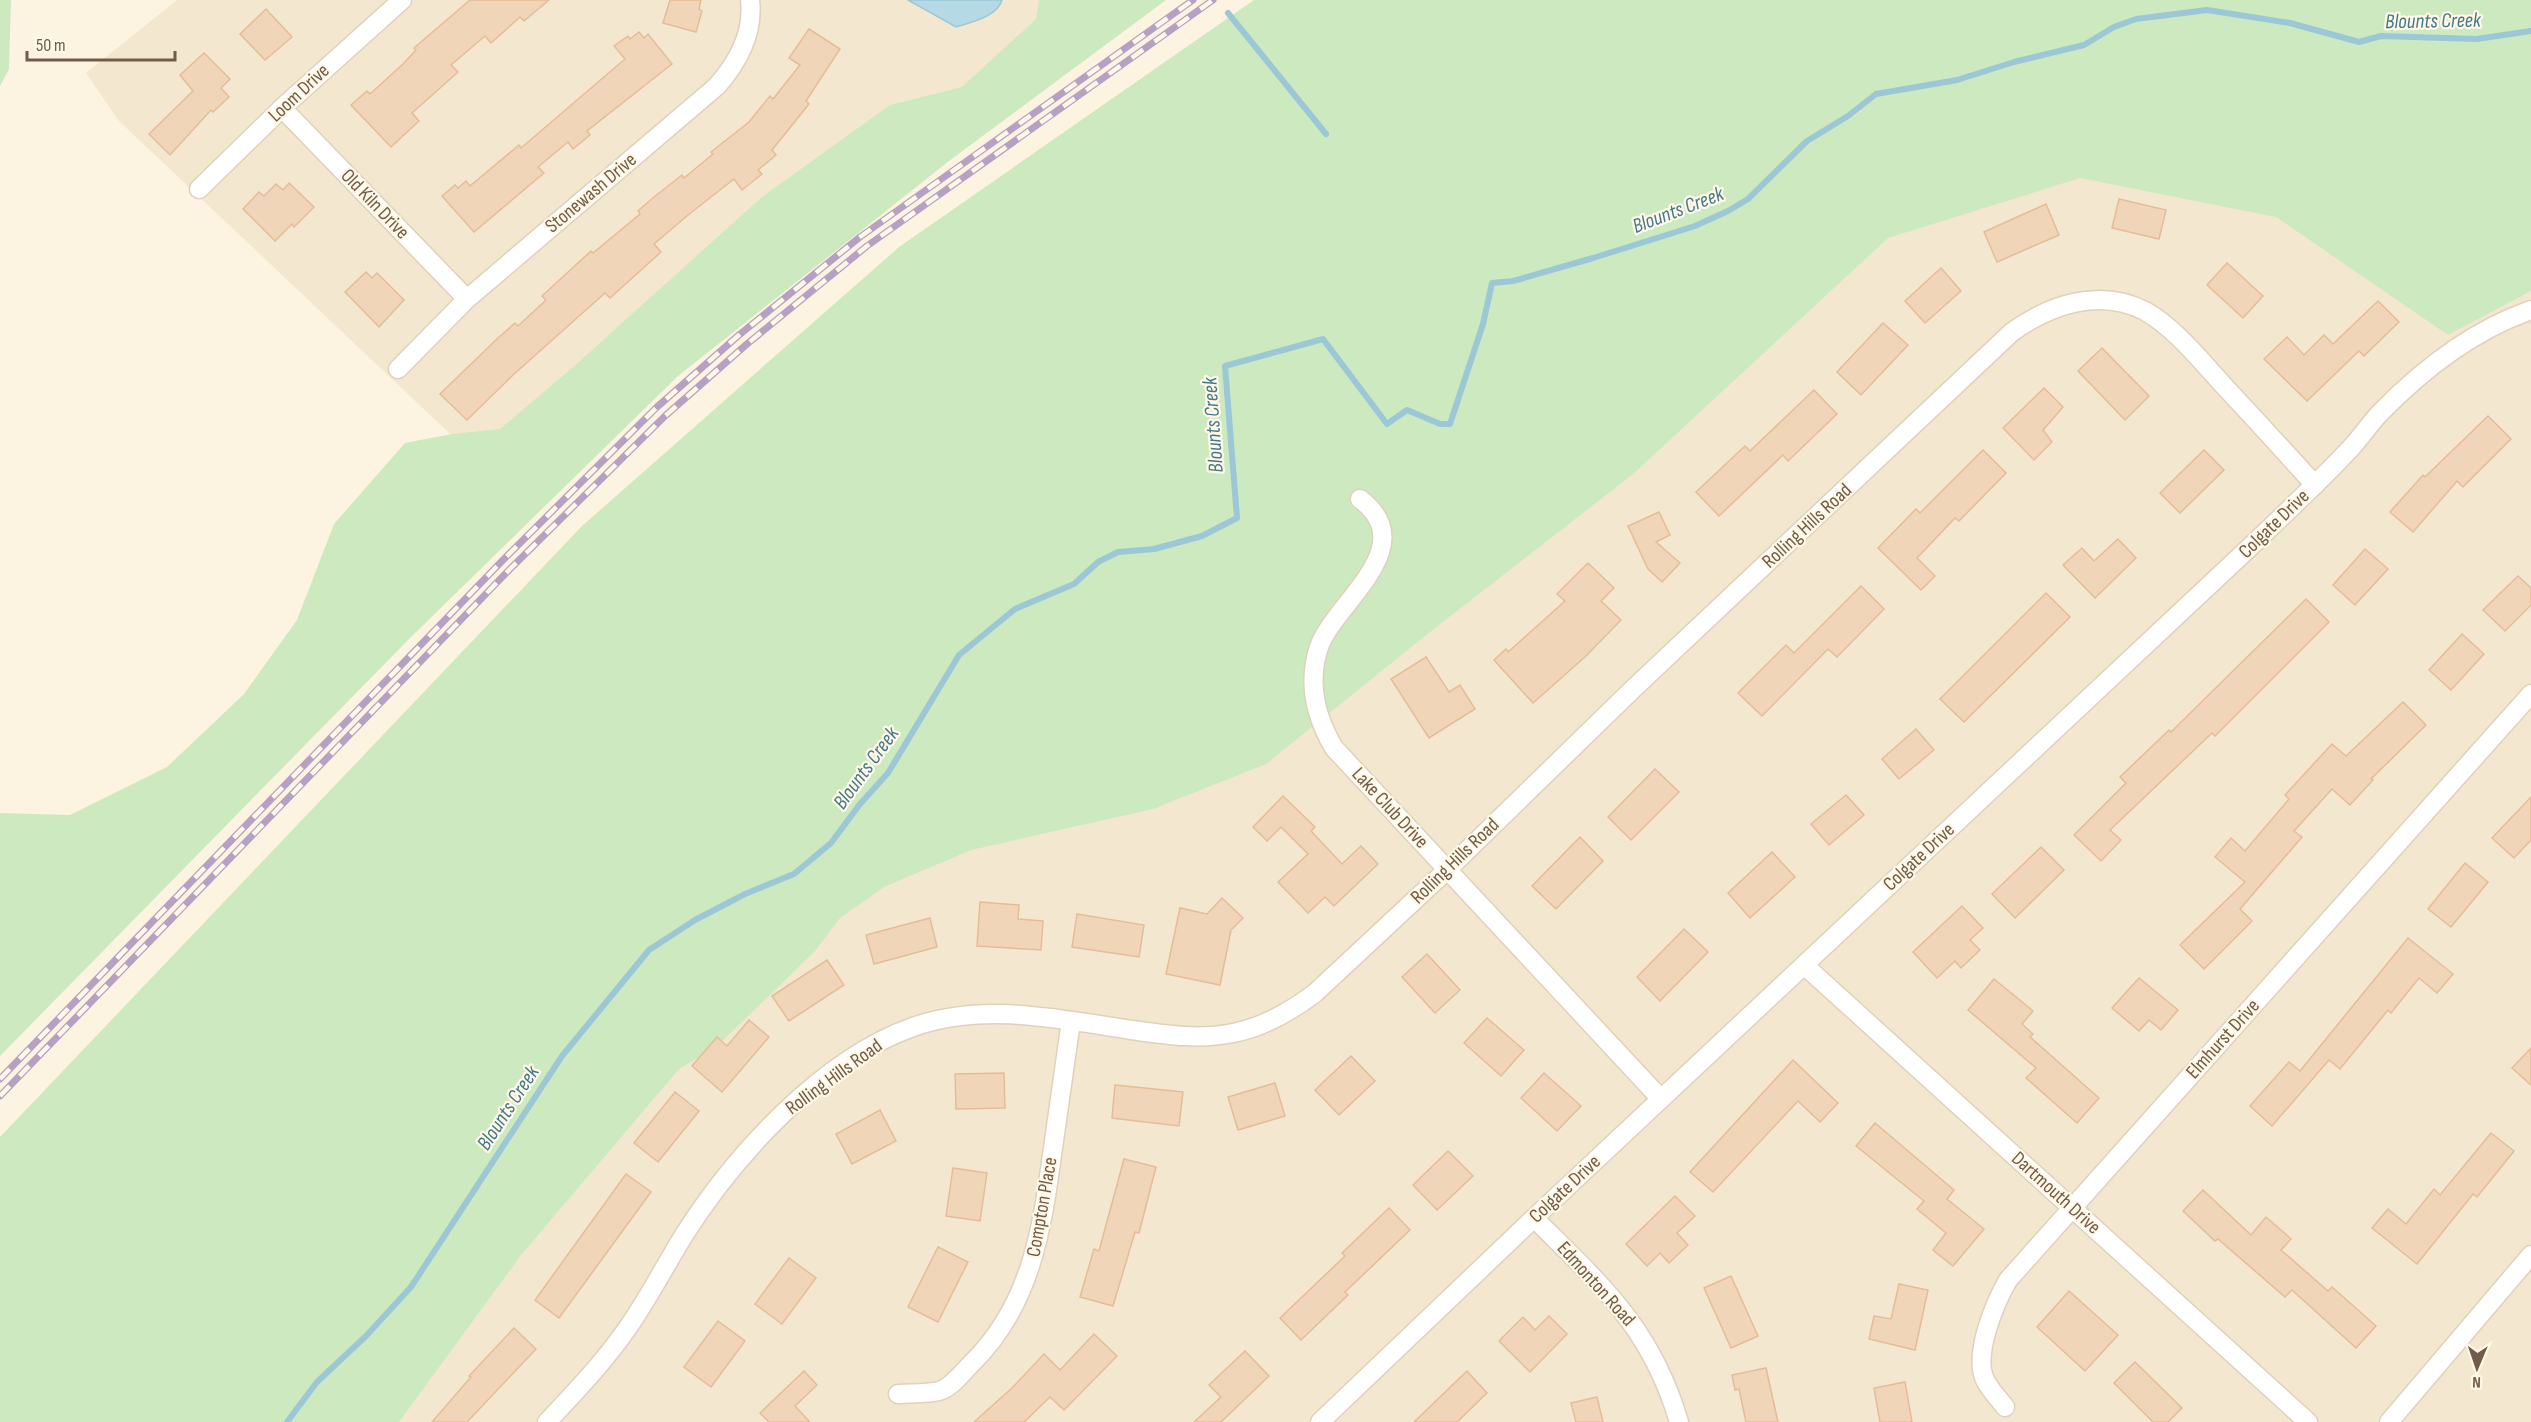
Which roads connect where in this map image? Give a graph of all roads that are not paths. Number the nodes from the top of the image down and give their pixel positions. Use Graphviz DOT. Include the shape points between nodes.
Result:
graph roads {
  1 [pos="402,0"];
  2 [pos="750,0"];
  3 [pos="282,108"];
  4 [pos="199,189"];
  5 [pos="467,299"];
  6 [pos="2531,310"];
  7 [pos="398,369"];
  8 [pos="2315,485"];
  9 [pos="1360,500"];
  10 [pos="2531,694"];
  11 [pos="1447,870"];
  12 [pos="1804,964"];
  13 [pos="1071,1021"];
  14 [pos="1660,1099"];
  15 [pos="2072,1207"];
  16 [pos="1534,1218"];
  17 [pos="2531,1255"];
  18 [pos="898,1394"];
  19 [pos="2005,1407"];
  20 [pos="547,1422"];
  21 [pos="1320,1422"];
  22 [pos="1679,1422"];
  23 [pos="2308,1422"];
  24 [pos="2390,1422"];
  1 -- 3 [label="street, Loom Drive"];
  2 -- 5 [label="street, Stonewash Drive" via="744,43 731,70 717,86"];
  3 -- 4 [label="street, Loom Drive"];
  3 -- 5 [label="street, Old Kiln Drive"];
  5 -- 7 [label="street, Stonewash Drive"];
  6 -- 8 [label="street, Colgate Drive" via="2485,331 2414,380"];
  8 -- 11 [label="street, Rolling Hills Road" via="2192,351 2146,312 2126,303 2104,300 2050,309 2012,332"];
  8 -- 12 [label="street, Colgate Drive"];
  9 -- 11 [label="street, Lake Club Drive" via="1379,523 1381,554 1320,645 1312,685 1315,707 1334,748"];
  10 -- 15 [label="street, Elmhurst Drive"];
  11 -- 13 [label="street, Rolling Hills Road" via="1315,993 1265,1024 1235,1033 1181,1037"];
  11 -- 14 [label="street, Lake Club Drive"];
  12 -- 14 [label="street, Colgate Drive"];
  12 -- 15 [label="street, Dartmouth Drive"];
  13 -- 18 [label="street, Compton Place" via="1041,1230 1020,1294 989,1344 952,1383 941,1391"];
  13 -- 20 [label="street, Rolling Hills Road" via="1034,1015 975,1014 913,1027 884,1039 813,1088 779,1117 713,1191 628,1328"];
  14 -- 16 [label="street, Colgate Drive"];
  15 -- 19 [label="street, Elmhurst Drive" via="2008,1280 1987,1325 1984,1379"];
  15 -- 23 [label="street, Dartmouth Drive"];
  16 -- 21 [label="street, Colgate Drive"];
  16 -- 22 [label="street, Edmonton Road" via="1606,1290 1632,1322 1656,1360"];
  17 -- 24 [label="street"];
}
